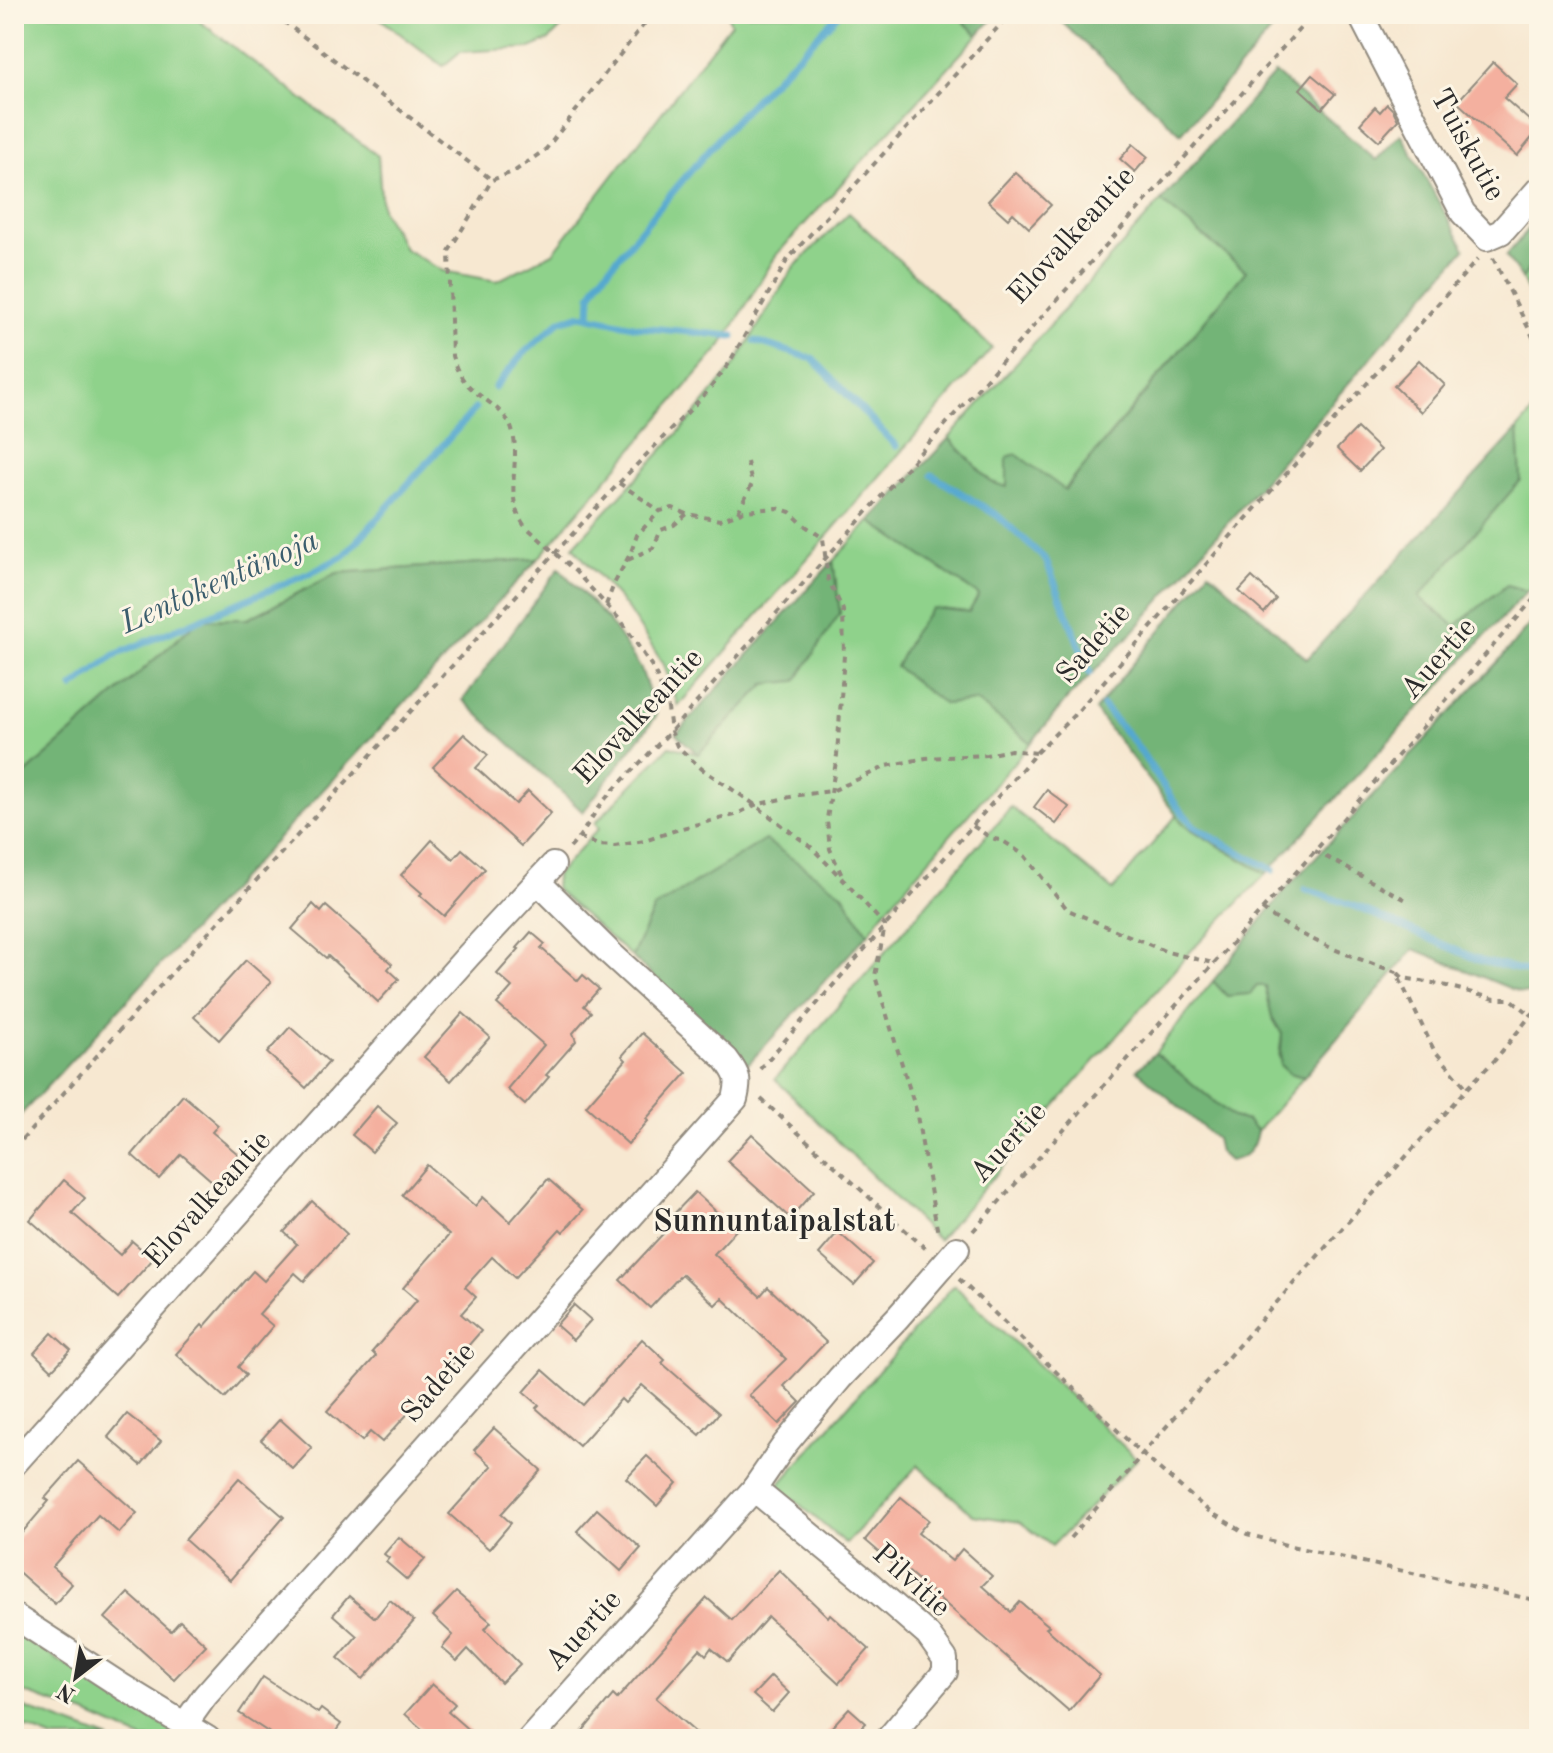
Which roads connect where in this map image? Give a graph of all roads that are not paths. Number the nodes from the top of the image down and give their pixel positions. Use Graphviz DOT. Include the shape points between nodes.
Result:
graph roads {
  1 [pos="1360,14"];
  2 [pos="1539,189"];
  3 [pos="739,1084"];
  4 [pos="950,1257"];
  5 [pos="14,1464"];
  6 [pos="754,1489"];
  7 [pos="14,1616"];
  8 [pos="185,1724"];
  9 [pos="208,1739"];
  10 [pos="530,1739"];
  11 [pos="888,1739"];
  1 -- 2 [label="street, Tuiskutie" via="1463,213 1487,238 1501,232"];
  3 -- 5 [label="street, Elovalkeantie" via="726,1059 611,954 546,874"];
  3 -- 8 [label="street, Sadetie" via="735,1099"];
  4 -- 6 [label="street, Auertie" via="840,1378"];
  6 -- 10 [label="street, Auertie"];
  6 -- 11 [label="street, Pilvitie" via="928,1635 945,1659 945,1672"];
  7 -- 8 [label="street"];
  8 -- 9 [label="street"];
}
